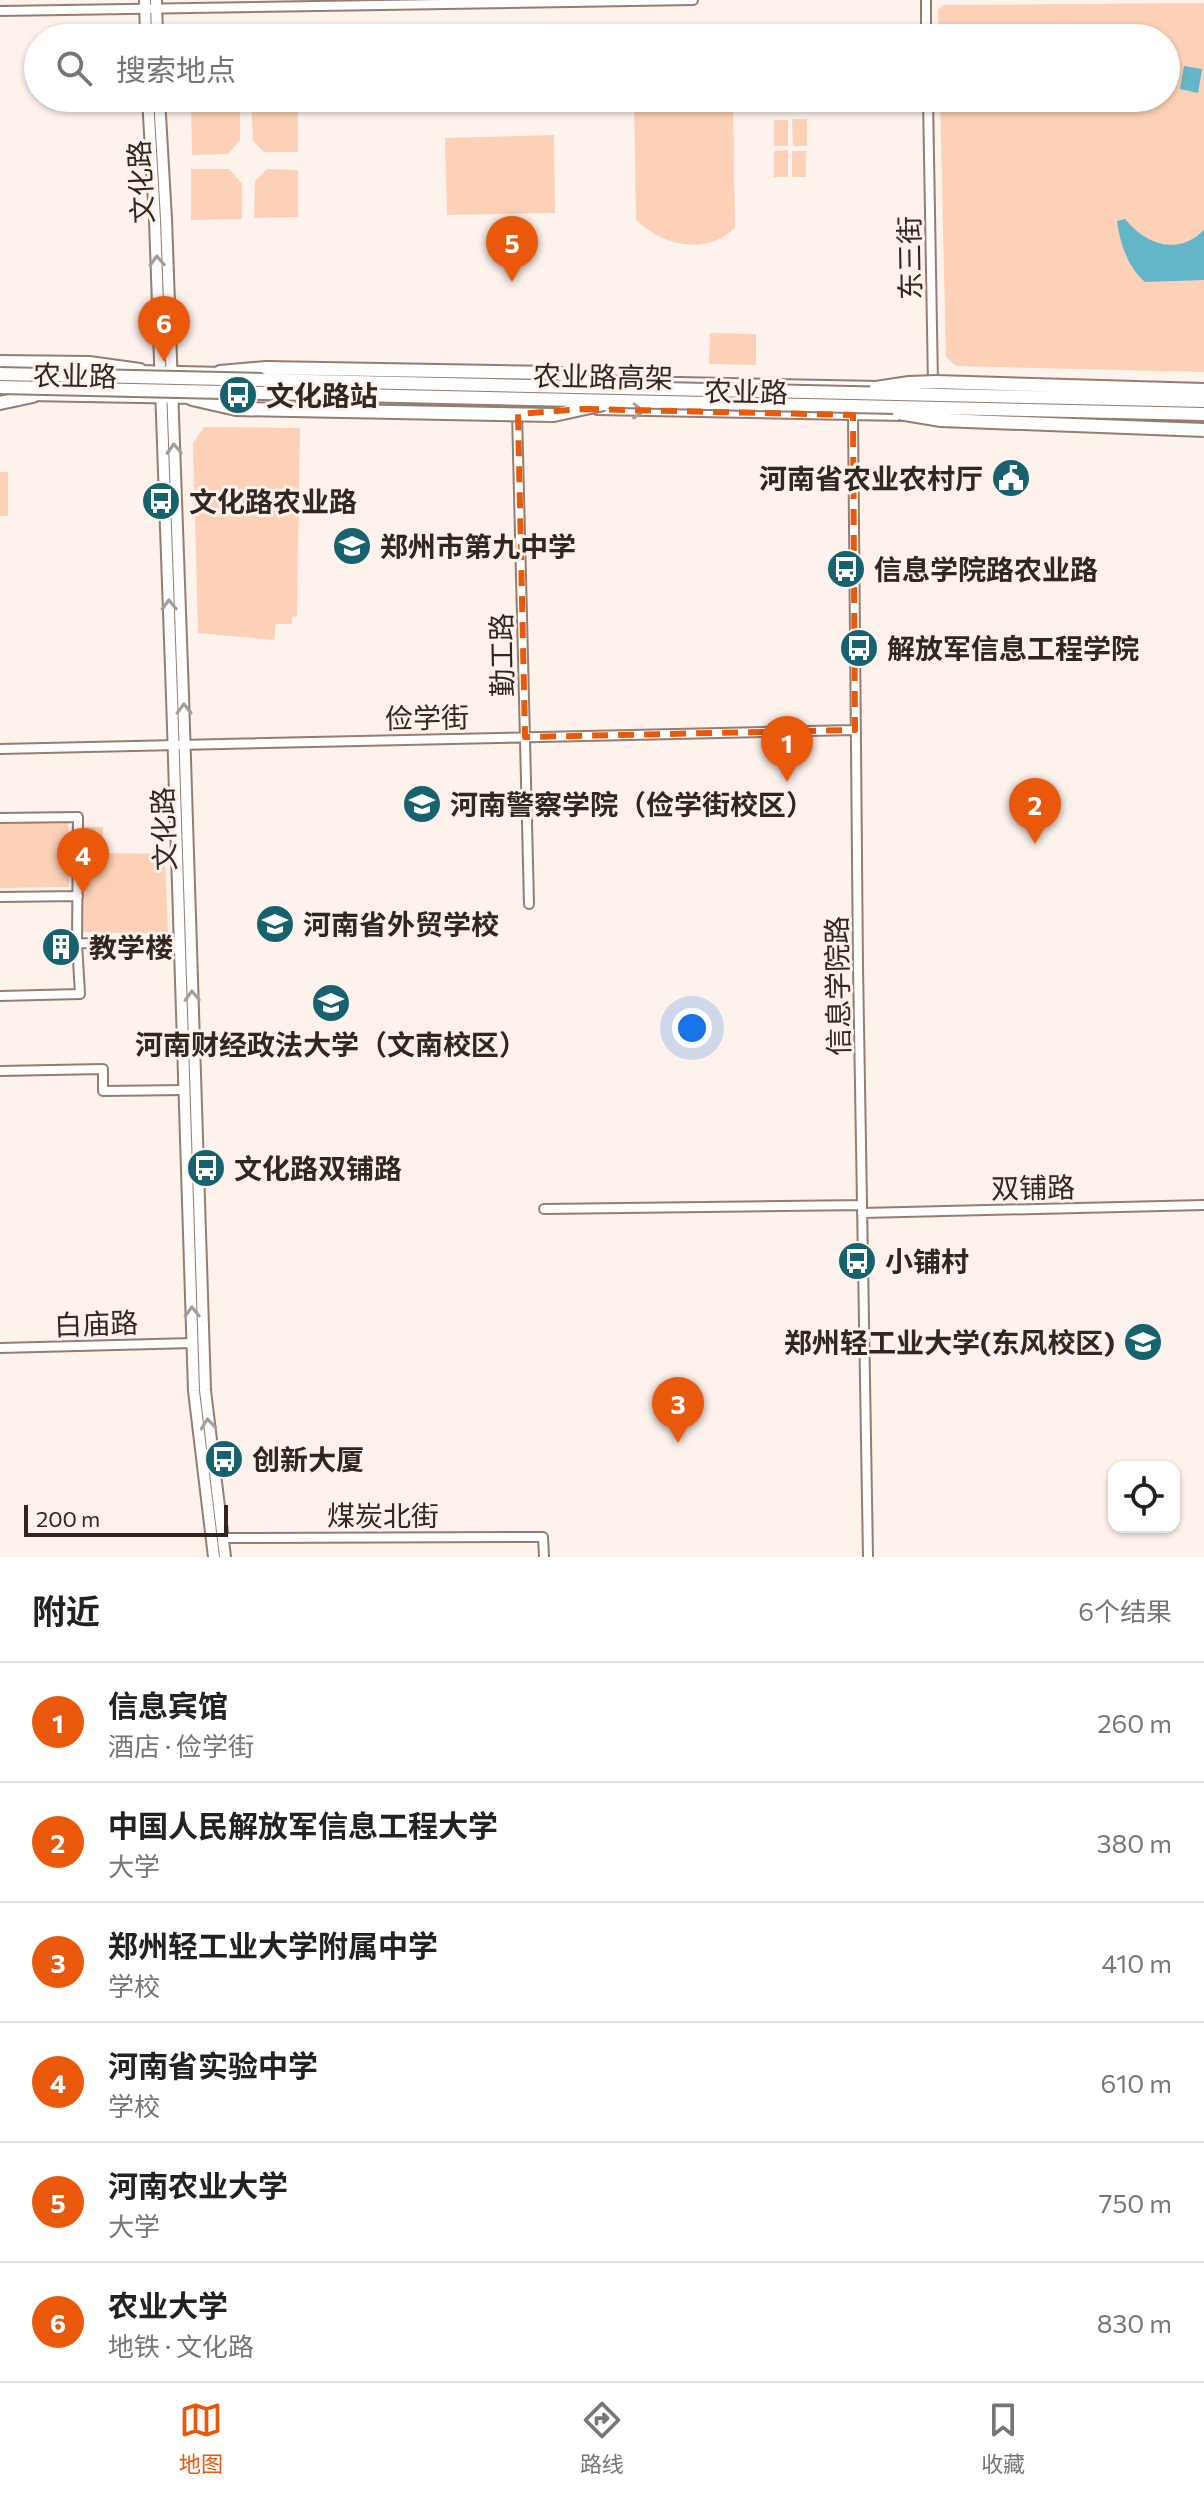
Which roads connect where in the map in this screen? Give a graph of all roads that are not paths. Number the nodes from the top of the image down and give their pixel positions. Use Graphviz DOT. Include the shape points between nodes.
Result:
graph roads {
  1 [pos="693,0"];
  2 [pos="926,0"];
  3 [pos="150,4"];
  4 [pos="0,11"];
  5 [pos="148,24"];
  6 [pos="154,24"];
  7 [pos="926,24"];
  8 [pos="149,112"];
  9 [pos="159,112"];
  10 [pos="928,112"];
  11 [pos="0,364"];
  12 [pos="140,370"];
  13 [pos="166,370"];
  14 [pos="220,372"];
  15 [pos="0,374"];
  16 [pos="0,387"];
  17 [pos="604,387"];
  18 [pos="933,387"];
  19 [pos="856,392"];
  20 [pos="1204,392"];
  21 [pos="0,396"];
  22 [pos="33,396"];
  23 [pos="167,398"];
  24 [pos="192,399"];
  25 [pos="623,400"];
  26 [pos="1204,401"];
  27 [pos="0,403"];
  28 [pos="517,406"];
  29 [pos="865,406"];
  30 [pos="1204,414"];
  31 [pos="853,415"];
  32 [pos="934,416"];
  33 [pos="1204,427"];
  34 [pos="855,730"];
  35 [pos="525,737"];
  36 [pos="179,745"];
  37 [pos="0,749"];
  38 [pos="0,818"];
  39 [pos="78,896"];
  40 [pos="0,897"];
  41 [pos="529,904"];
  42 [pos="77,943"];
  43 [pos="180,946"];
  44 [pos="0,996"];
  45 [pos="0,1071"];
  46 [pos="185,1090"];
  47 [pos="1204,1205"];
  48 [pos="544,1209"];
  49 [pos="862,1209"];
  50 [pos="193,1343"];
  51 [pos="0,1348"];
  52 [pos="223,1538"];
  53 [pos="214,1557"];
  54 [pos="225,1557"];
  55 [pos="544,1557"];
  56 [pos="868,1557"];
  1 -- 3 [label="street"];
  2 -- 7 [label="street"];
  3 -- 4 [label="street"];
  3 -- 5 [label="main road"];
  3 -- 6 [label="main road"];
  13 -- 8 [label="main road, 文化路, one-way"];
  9 -- 13 [label="main road, 文化路"];
  10 -- 18 [label="street, 东三街"];
  11 -- 12 [label="street, 农业路"];
  11 -- 12 [label="highway" via="89,363"];
  12 -- 13 [label="street, 农业路"];
  13 -- 14 [label="street, 农业路"];
  13 -- 23 [label="main road, 文化路"];
  14 -- 17 [label="highway, bridge" via="266,368 557,373"];
  14 -- 18 [label="street, 农业路"];
  15 -- 17 [label="highway, 农业路高架, bridge"];
  16 -- 25 [label="highway, 农业路高架, bridge"];
  17 -- 19 [label="highway, 农业路高架, bridge"];
  18 -- 20 [label="street, 农业路"];
  18 -- 32 [label="street, 东三街"];
  19 -- 20 [label="highway, bridge" via="936,382"];
  19 -- 26 [label="highway, 农业路高架, bridge"];
  21 -- 22 [label="street, 农业路"];
  22 -- 23 [label="street, 农业路"];
  22 -- 27 [label="highway"];
  23 -- 24 [label="street, 农业路"];
  36 -- 23 [label="main road, 文化路, one-way"];
  24 -- 25 [label="highway, bridge" via="236,409 554,415"];
  24 -- 28 [label="street, 农业路"];
  25 -- 29 [label="highway, 农业路高架, bridge"];
  28 -- 31 [label="street, 农业路, one-way"];
  28 -- 35 [label="street, 勤工路"];
  29 -- 30 [label="highway, 农业路高架, bridge"];
  29 -- 33 [label="highway, bridge" via="941,420"];
  31 -- 32 [label="street, 农业路"];
  31 -- 34 [label="street, 信息学院路"];
  32 -- 33 [label="street, 农业路"];
  34 -- 35 [label="street, 俭学街"];
  34 -- 49 [label="street, 信息学院路"];
  35 -- 36 [label="street, 俭学街"];
  35 -- 41 [label="street, 勤工路"];
  36 -- 37 [label="street, 俭学街"];
  36 -- 43 [label="main road, 文化路"];
  52 -- 36 [label="main road, 文化路, one-way" via="205,1390"];
  38 -- 39 [label="street" via="78,817"];
  39 -- 40 [label="street"];
  39 -- 42 [label="street"];
  42 -- 43 [label="street"];
  42 -- 44 [label="street" via="80,994"];
  43 -- 46 [label="main road, 文化路"];
  45 -- 46 [label="street" via="103,1069 103,1091"];
  50 -- 46 [label="main road, 文化路, one-way"];
  47 -- 49 [label="street, 双铺路"];
  48 -- 49 [label="street, 双铺路"];
  49 -- 56 [label="street, 信息学院路"];
  50 -- 51 [label="street, 白庙路"];
  50 -- 53 [label="main road, 文化路"];
  52 -- 54 [label="main road, 文化路"];
  52 -- 55 [label="street, 煤炭北街" via="543,1537"];
}
